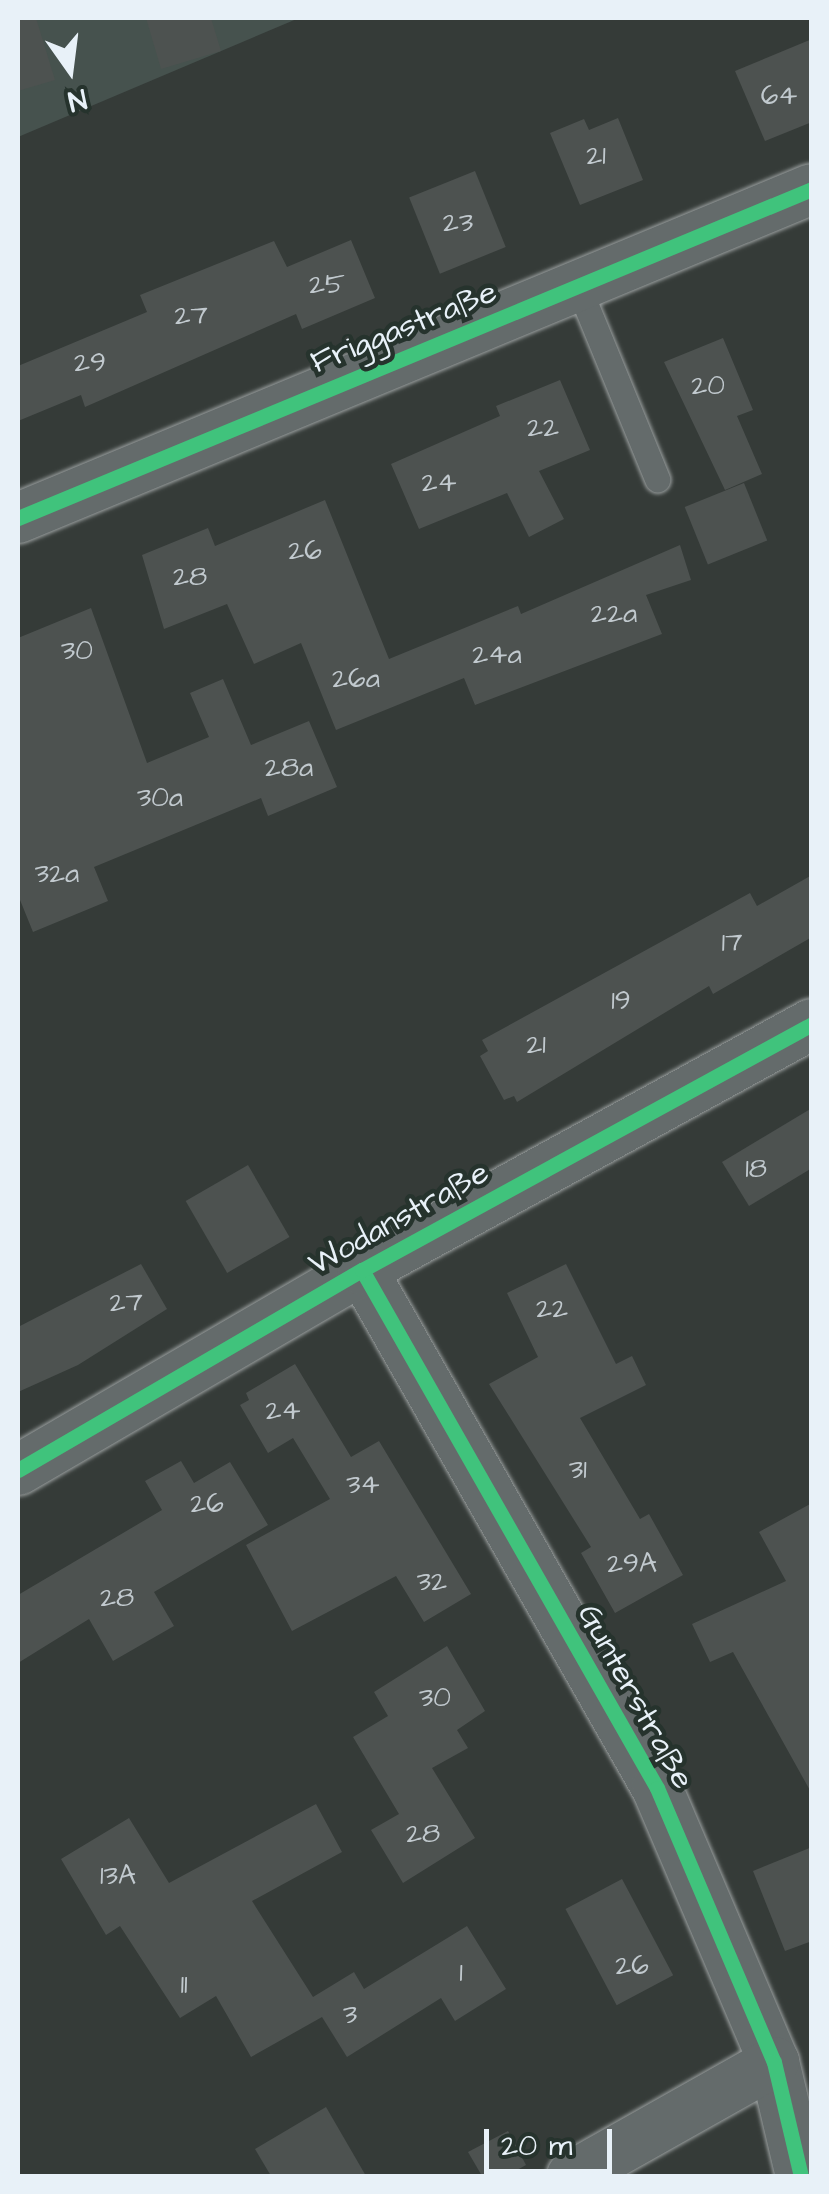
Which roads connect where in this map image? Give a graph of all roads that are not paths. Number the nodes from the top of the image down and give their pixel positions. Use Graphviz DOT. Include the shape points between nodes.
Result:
graph roads {
  1 [pos="812,190"];
  2 [pos="578,286"];
  3 [pos="657,479"];
  4 [pos="18,518"];
  5 [pos="812,1024"];
  6 [pos="362,1270"];
  7 [pos="18,1470"];
  8 [pos="774,2062"];
  9 [pos="572,2176"];
  10 [pos="800,2176"];
  1 -- 2 [label="street, Friggastraße"];
  2 -- 3 [label="lane"];
  2 -- 4 [label="street, Friggastraße"];
  5 -- 6 [label="street, Wodanstraße"];
  6 -- 7 [label="street, Wodanstraße"];
  6 -- 8 [label="street, Gunterstraße" via="657,1788"];
  8 -- 9 [label="street"];
  8 -- 10 [label="street, Gunterstraße"];
}
